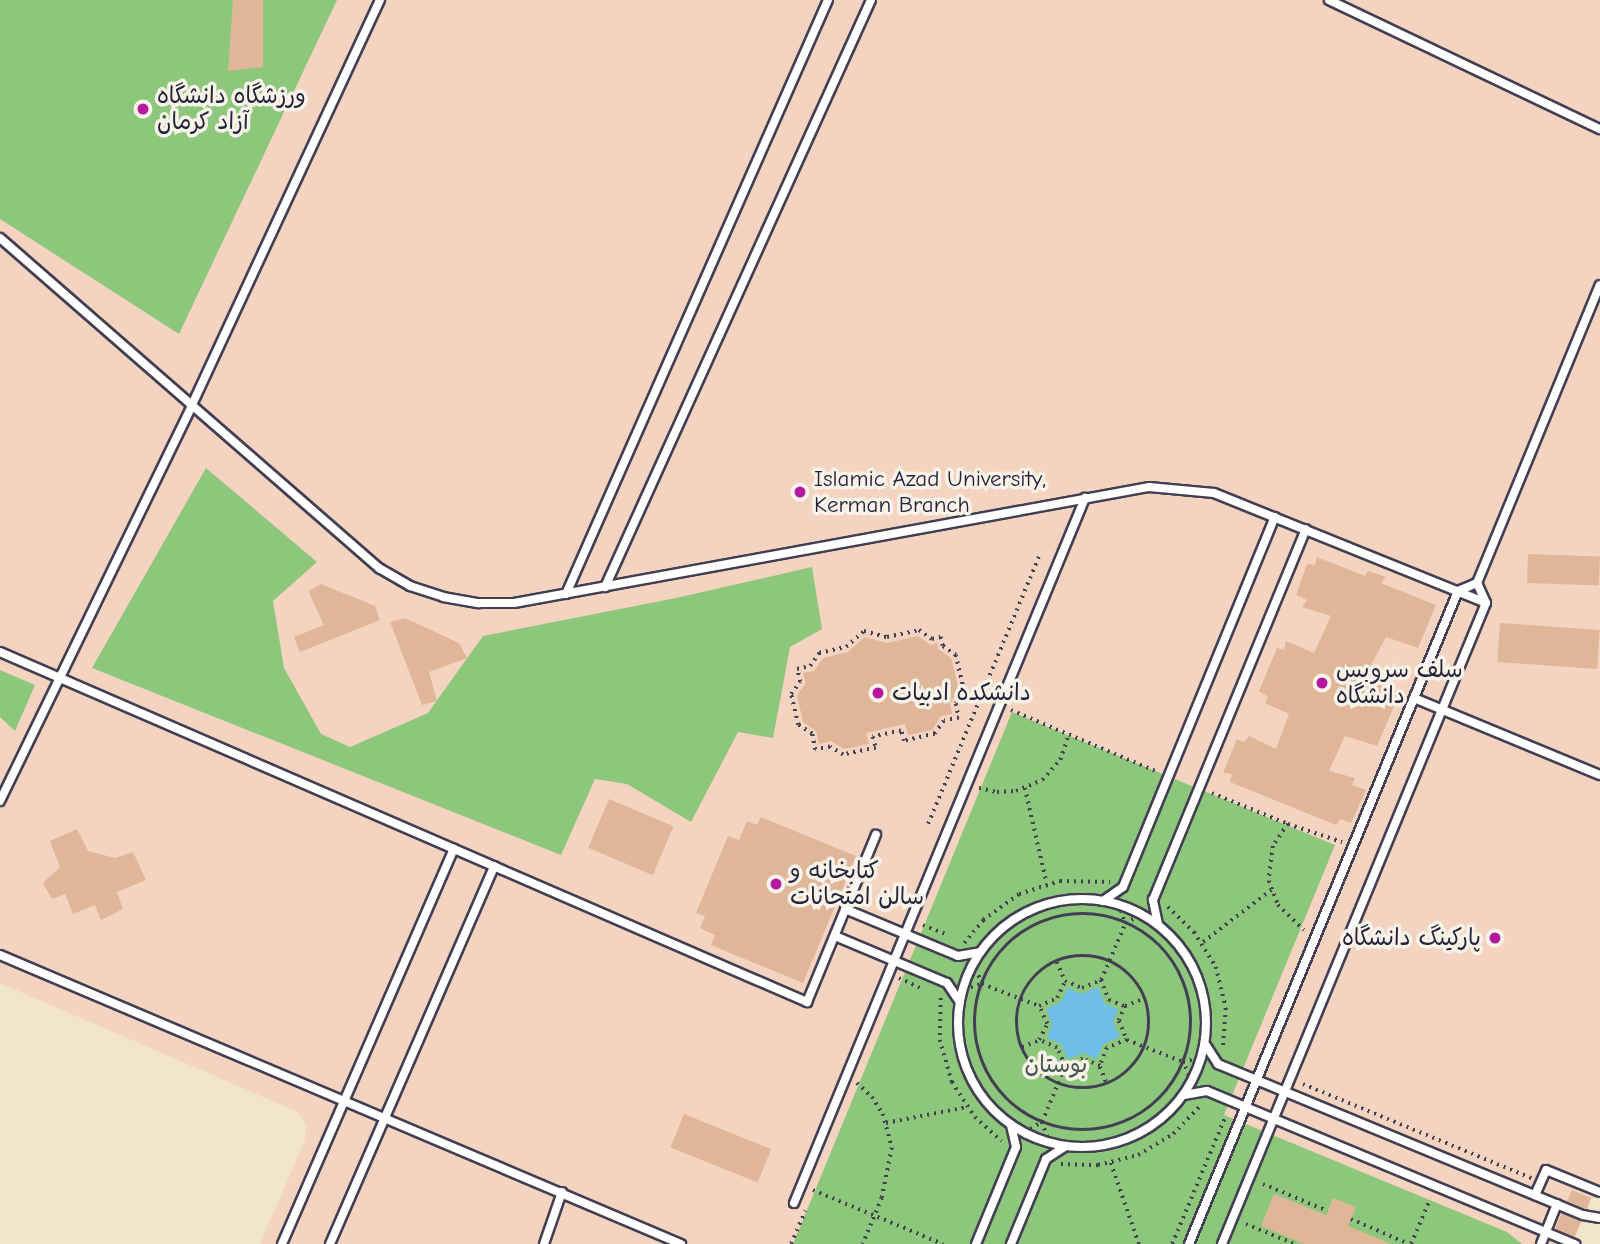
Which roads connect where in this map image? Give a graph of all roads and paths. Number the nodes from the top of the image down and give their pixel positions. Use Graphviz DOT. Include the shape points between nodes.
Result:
graph roads {
  1 [pos="380,0"];
  2 [pos="828,0"];
  3 [pos="871,0"];
  4 [pos="1329,0"];
  5 [pos="1600,129"];
  6 [pos="0,238"];
  7 [pos="1600,285"];
  8 [pos="191,407"];
  9 [pos="1085,498"];
  10 [pos="1275,517"];
  11 [pos="1306,529"];
  12 [pos="1039,556"];
  13 [pos="1477,583"];
  14 [pos="605,587"];
  15 [pos="1458,591"];
  16 [pos="566,594"];
  17 [pos="1486,603"];
  18 [pos="0,652"];
  19 [pos="956,655"];
  20 [pos="57,677"];
  21 [pos="980,697"];
  22 [pos="1414,698"];
  23 [pos="1000,705"];
  24 [pos="1442,709"];
  25 [pos="1069,734"];
  26 [pos="1600,775"];
  27 [pos="1154,783"];
  28 [pos="979,788"];
  29 [pos="1025,788"];
  30 [pos="1210,792"];
  31 [pos="0,801"];
  32 [pos="928,824"];
  33 [pos="1288,824"];
  34 [pos="876,835"];
  35 [pos="1350,845"];
  36 [pos="454,849"];
  37 [pos="494,866"];
  38 [pos="1047,884"];
  39 [pos="1271,890"];
  40 [pos="1115,892"];
  41 [pos="1103,901"];
  42 [pos="1119,904"];
  43 [pos="1155,908"];
  44 [pos="845,909"];
  45 [pos="1143,914"];
  46 [pos="1125,923"];
  47 [pos="1158,924"];
  48 [pos="1309,933"];
  49 [pos="905,934"];
  50 [pos="835,936"];
  51 [pos="1202,943"];
  52 [pos="980,952"];
  53 [pos="969,954"];
  54 [pos="0,955"];
  55 [pos="894,961"];
  56 [pos="1109,961"];
  57 [pos="1057,962"];
  58 [pos="973,964"];
  59 [pos="1101,980"];
  60 [pos="1065,981"];
  61 [pos="982,984"];
  62 [pos="958,991"];
  63 [pos="1145,998"];
  64 [pos="1021,999"];
  65 [pos="1039,1006"];
  66 [pos="1125,1006"];
  67 [pos="1040,1040"];
  68 [pos="1127,1040"];
  69 [pos="1205,1044"];
  70 [pos="1144,1047"];
  71 [pos="1021,1048"];
  72 [pos="1212,1054"];
  73 [pos="1202,1057"];
  74 [pos="1183,1062"];
  75 [pos="1065,1066"];
  76 [pos="1100,1066"];
  77 [pos="1256,1080"];
  78 [pos="1192,1082"];
  79 [pos="857,1083"];
  80 [pos="1058,1084"];
  81 [pos="1107,1084"];
  82 [pos="1284,1091"];
  83 [pos="1196,1093"];
  84 [pos="1184,1095"];
  85 [pos="343,1102"];
  86 [pos="1245,1106"];
  87 [pos="967,1107"];
  88 [pos="1226,1115"];
  89 [pos="385,1116"];
  90 [pos="1273,1118"];
  91 [pos="1042,1122"];
  92 [pos="887,1123"];
  93 [pos="1011,1125"];
  94 [pos="1024,1132"];
  95 [pos="1014,1138"];
  96 [pos="1049,1142"];
  97 [pos="1066,1146"];
  98 [pos="1054,1155"];
  99 [pos="1111,1163"];
  100 [pos="1263,1184"];
  101 [pos="813,1190"];
  102 [pos="562,1192"];
  103 [pos="1600,1192"];
  104 [pos="1535,1195"];
  105 [pos="1430,1199"];
  106 [pos="794,1203"];
  107 [pos="1557,1204"];
  108 [pos="1328,1210"];
  109 [pos="874,1216"];
  110 [pos="1600,1218"];
  111 [pos="1351,1219"];
  112 [pos="1246,1224"];
  113 [pos="1546,1231"];
  114 [pos="282,1244"];
  115 [pos="330,1244"];
  116 [pos="544,1244"];
  117 [pos="681,1244"];
  118 [pos="863,1244"];
  119 [pos="943,1244"];
  120 [pos="976,1244"];
  121 [pos="1012,1244"];
  122 [pos="1139,1244"];
  123 [pos="1172,1244"];
  124 [pos="1189,1244"];
  125 [pos="1222,1244"];
  126 [pos="1295,1244"];
  127 [pos="1410,1244"];
  128 [pos="1541,1244"];
  129 [pos="1575,1244"];
  1 -- 8 [label="lane"];
  2 -- 16 [label="lane"];
  3 -- 14 [label="lane"];
  4 -- 5 [label="lane"];
  6 -- 8 [label="lane"];
  7 -- 13 [label="lane"];
  8 -- 16 [label="lane" via="379,568 410,586 478,603 514,603"];
  8 -- 20 [label="lane"];
  9 -- 10 [label="lane" via="1149,486 1214,493"];
  9 -- 14 [label="lane"];
  9 -- 23 [label="lane"];
  10 -- 11 [label="lane"];
  10 -- 40 [label="lane" via="1123,887"];
  11 -- 15 [label="lane"];
  11 -- 43 [label="lane" via="1153,900"];
  12 -- 21 [label="path"];
  13 -- 15 [label="lane"];
  13 -- 17 [label="lane"];
  14 -- 16 [label="lane"];
  15 -- 17 [label="lane"];
  15 -- 22 [label="lane"];
  17 -- 24 [label="lane"];
  18 -- 20 [label="lane"];
  19 -- 19 [label="path" via="943,646 941,637 932,639 919,630 887,637 864,631 846,647 819,653 810,666 797,669 800,682 791,694 798,725 812,734 815,750 830,747 843,755 876,748 873,737 901,731 904,741 935,734 944,721 959,718 956,704 964,691"];
  20 -- 31 [label="lane"];
  20 -- 36 [label="lane"];
  21 -- 23 [label="path"];
  21 -- 32 [label="path"];
  22 -- 24 [label="lane"];
  22 -- 77 [label="lane"];
  23 -- 25 [label="path"];
  23 -- 49 [label="lane"];
  24 -- 26 [label="lane"];
  24 -- 82 [label="lane"];
  25 -- 27 [label="path" via="1159,771"];
  25 -- 29 [label="path" via="1055,767"];
  28 -- 29 [label="path" via="997,792"];
  29 -- 38 [label="path"];
  30 -- 33 [label="path"];
  33 -- 35 [label="path"];
  33 -- 39 [label="path" via="1270,855"];
  34 -- 44 [label="lane"];
  36 -- 37 [label="lane"];
  36 -- 85 [label="lane"];
  37 -- 50 [label="lane" via="807,1002"];
  37 -- 89 [label="lane"];
  38 -- 40 [label="path" via="1100,880 1113,882"];
  38 -- 53 [label="path" via="1019,894 989,915 964,942"];
  39 -- 48 [label="path" via="1289,919"];
  39 -- 51 [label="path"];
  40 -- 41 [label="lane"];
  40 -- 42 [label="path"];
  41 -- 42 [label="lane"];
  41 -- 52 [label="lane" via="1065,900 1029,911 1007,924"];
  42 -- 45 [label="lane"];
  42 -- 46 [label="path"];
  43 -- 45 [label="path"];
  43 -- 47 [label="lane"];
  43 -- 51 [label="path" via="1164,904"];
  44 -- 49 [label="lane"];
  44 -- 50 [label="lane"];
  45 -- 46 [label="path"];
  45 -- 47 [label="lane"];
  46 -- 56 [label="path"];
  46 -- 61 [label="path" via="1078,915 1033,927 1008,945"];
  46 -- 74 [label="path" via="1162,949 1182,981 1191,1018"];
  47 -- 69 [label="lane" via="1178,943 1198,978 1205,1003"];
  49 -- 53 [label="lane" via="958,956"];
  49 -- 55 [label="lane"];
  50 -- 55 [label="lane"];
  51 -- 72 [label="path" via="1216,967 1226,1008 1224,1050"];
  52 -- 53 [label="lane"];
  52 -- 58 [label="lane"];
  54 -- 85 [label="lane"];
  55 -- 62 [label="lane"];
  55 -- 106 [label="lane"];
  56 -- 57 [label="path" via="1083,956"];
  56 -- 59 [label="path"];
  56 -- 63 [label="path" via="1130,976"];
  57 -- 60 [label="path"];
  57 -- 64 [label="path" via="1035,977"];
  58 -- 61 [label="path"];
  58 -- 62 [label="lane"];
  59 -- 60 [label="path" via="1082,988"];
  59 -- 66 [label="path" via="1110,1000"];
  60 -- 65 [label="path" via="1057,998"];
  61 -- 62 [label="path"];
  61 -- 64 [label="path"];
  61 -- 91 [label="path" via="975,1028 981,1058 1004,1096"];
  62 -- 87 [label="path" via="942,997 940,1040 952,1082"];
  62 -- 93 [label="lane" via="959,1040 970,1076"];
  63 -- 66 [label="path"];
  63 -- 70 [label="path" via="1149,1023"];
  64 -- 65 [label="path"];
  64 -- 71 [label="path" via="1016,1023"];
  65 -- 67 [label="path" via="1047,1024"];
  66 -- 68 [label="path" via="1119,1021"];
  67 -- 71 [label="path"];
  67 -- 75 [label="path" via="1057,1048"];
  68 -- 70 [label="path"];
  68 -- 76 [label="path" via="1107,1048"];
  69 -- 72 [label="lane"];
  69 -- 73 [label="lane"];
  70 -- 74 [label="path"];
  70 -- 81 [label="path" via="1130,1069"];
  71 -- 80 [label="path" via="1036,1069"];
  72 -- 77 [label="lane" via="1218,1064"];
  73 -- 74 [label="path"];
  73 -- 78 [label="lane"];
  74 -- 78 [label="path"];
  74 -- 91 [label="path" via="1157,1100 1125,1121 1087,1130"];
  75 -- 76 [label="path" via="1083,1059"];
  75 -- 80 [label="path"];
  76 -- 81 [label="path"];
  77 -- 82 [label="lane"];
  77 -- 86 [label="lane"];
  78 -- 83 [label="path"];
  78 -- 84 [label="lane"];
  79 -- 92 [label="path" via="878,1105"];
  80 -- 81 [label="path" via="1082,1089"];
  80 -- 91 [label="path"];
  82 -- 90 [label="lane"];
  82 -- 104 [label="lane"];
  83 -- 84 [label="lane"];
  83 -- 86 [label="lane" via="1207,1090"];
  83 -- 99 [label="path" via="1201,1105 1173,1135 1138,1155"];
  84 -- 97 [label="lane" via="1155,1124 1132,1137 1093,1146"];
  85 -- 89 [label="lane"];
  85 -- 114 [label="lane"];
  86 -- 90 [label="lane"];
  86 -- 124 [label="lane"];
  87 -- 92 [label="path"];
  87 -- 95 [label="path" via="1006,1143"];
  88 -- 123 [label="path"];
  89 -- 102 [label="lane"];
  89 -- 115 [label="lane"];
  90 -- 113 [label="lane"];
  90 -- 125 [label="lane"];
  91 -- 94 [label="path"];
  91 -- 96 [label="path"];
  92 -- 109 [label="path" via="891,1161"];
  93 -- 94 [label="lane"];
  93 -- 95 [label="lane"];
  94 -- 95 [label="path"];
  94 -- 96 [label="lane"];
  95 -- 120 [label="lane" via="1016,1147"];
  96 -- 97 [label="lane"];
  97 -- 98 [label="lane"];
  98 -- 99 [label="path" via="1057,1163"];
  98 -- 121 [label="lane" via="1046,1159"];
  99 -- 122 [label="path"];
  100 -- 108 [label="path"];
  101 -- 109 [label="path"];
  102 -- 116 [label="lane"];
  102 -- 117 [label="lane"];
  103 -- 104 [label="lane" via="1546,1170"];
  104 -- 107 [label="lane"];
  105 -- 127 [label="path"];
  107 -- 110 [label="lane"];
  107 -- 113 [label="lane"];
  109 -- 118 [label="path"];
  109 -- 119 [label="path"];
  111 -- 127 [label="path"];
  112 -- 126 [label="path"];
  113 -- 128 [label="lane"];
  113 -- 129 [label="lane"];
}
